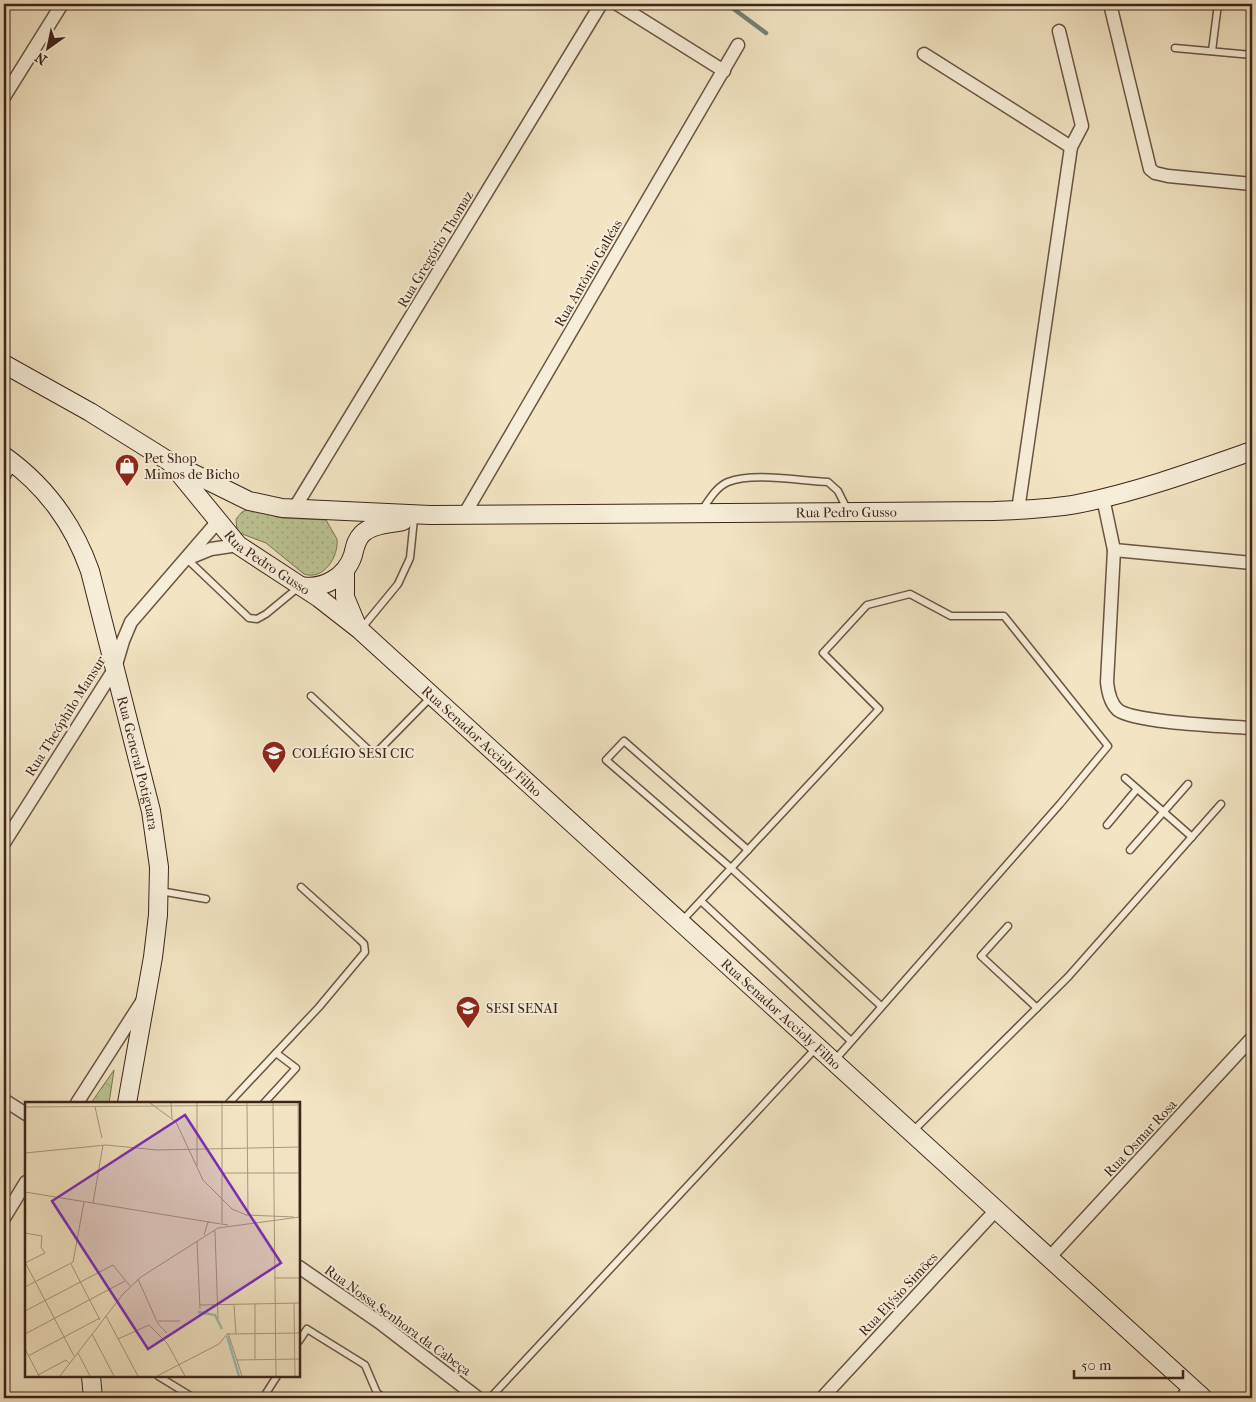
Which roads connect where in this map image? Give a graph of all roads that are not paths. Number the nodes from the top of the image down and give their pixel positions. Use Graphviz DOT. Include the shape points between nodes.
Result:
graph roads {
  1 [pos="62,4"];
  2 [pos="601,4"];
  3 [pos="617,4"];
  4 [pos="1110,4"];
  5 [pos="1218,4"];
  6 [pos="1059,31"];
  7 [pos="738,45"];
  8 [pos="1175,48"];
  9 [pos="1212,51"];
  10 [pos="924,54"];
  11 [pos="1252,55"];
  12 [pos="724,71"];
  13 [pos="4,97"];
  14 [pos="1071,147"];
  15 [pos="1252,184"];
  16 [pos="4,364"];
  17 [pos="1252,451"];
  18 [pos="170,462"];
  19 [pos="7,465"];
  20 [pos="238,496"];
  21 [pos="1103,498"];
  22 [pos="294,510"];
  23 [pos="1018,510"];
  24 [pos="342,511"];
  25 [pos="849,512"];
  26 [pos="699,513"];
  27 [pos="464,515"];
  28 [pos="422,517"];
  29 [pos="219,520"];
  30 [pos="238,545"];
  31 [pos="354,547"];
  32 [pos="1114,550"];
  33 [pos="187,559"];
  34 [pos="1252,563"];
  35 [pos="345,570"];
  36 [pos="301,586"];
  37 [pos="360,630"];
  38 [pos="115,668"];
  39 [pos="311,696"];
  40 [pos="432,696"];
  41 [pos="1252,728"];
  42 [pos="1124,778"];
  43 [pos="1188,784"];
  44 [pos="1137,789"];
  45 [pos="1221,804"];
  46 [pos="1163,812"];
  47 [pos="1107,825"];
  48 [pos="1192,837"];
  49 [pos="4,843"];
  50 [pos="748,850"];
  51 [pos="1130,850"];
  52 [pos="731,868"];
  53 [pos="301,887"];
  54 [pos="159,890"];
  55 [pos="206,899"];
  56 [pos="700,901"];
  57 [pos="681,922"];
  58 [pos="1008,926"];
  59 [pos="147,994"];
  60 [pos="881,1006"];
  61 [pos="1037,1008"];
  62 [pos="1252,1038"];
  63 [pos="851,1040"];
  64 [pos="817,1047"];
  65 [pos="276,1053"];
  66 [pos="833,1062"];
  67 [pos="4,1100"];
  68 [pos="78,1102"];
  69 [pos="127,1102"];
  70 [pos="230,1102"];
  71 [pos="265,1102"];
  72 [pos="25,1113"];
  73 [pos="911,1133"];
  74 [pos="25,1184"];
  75 [pos="996,1210"];
  76 [pos="4,1218"];
  77 [pos="1049,1258"];
  78 [pos="300,1269"];
  79 [pos="300,1340"];
  80 [pos="91,1377"];
  81 [pos="160,1377"];
  82 [pos="276,1377"];
  83 [pos="1183,1392"];
  84 [pos="93,1398"];
  85 [pos="194,1398"];
  86 [pos="263,1398"];
  87 [pos="384,1398"];
  88 [pos="478,1398"];
  89 [pos="490,1398"];
  90 [pos="822,1398"];
  91 [pos="1203,1398"];
  1 -- 13 [label="street"];
  2 -- 22 [label="street, Rua Gregório Thomaz"];
  3 -- 12 [label="street"];
  4 -- 15 [label="street" via="1147,163 1154,173"];
  5 -- 9 [label="lane"];
  6 -- 14 [label="street" via="1082,126"];
  7 -- 12 [label="street, Rua Antônio Galléas"];
  8 -- 9 [label="lane"];
  9 -- 11 [label="lane"];
  10 -- 14 [label="street"];
  12 -- 27 [label="street, Rua Antônio Galléas"];
  14 -- 23 [label="street"];
  16 -- 18 [label="main road, Rua Pedro Gusso"];
  17 -- 21 [label="main road, Rua Pedro Gusso"];
  18 -- 20 [label="main road, Rua Pedro Gusso"];
  18 -- 29 [label="main road, Rua Pedro Gusso"];
  19 -- 38 [label="main road, Rua General Potiguara" via="41,487 58,506 82,548"];
  20 -- 22 [label="main road, Rua Pedro Gusso" via="267,506"];
  20 -- 29 [label="main road" via="224,504"];
  21 -- 23 [label="main road, Rua Pedro Gusso" via="1060,507"];
  21 -- 32 [label="street"];
  22 -- 24 [label="main road, Rua Pedro Gusso"];
  23 -- 25 [label="main road, Rua Pedro Gusso"];
  24 -- 28 [label="main road, Rua Pedro Gusso"];
  24 -- 31 [label="main road" via="352,526"];
  25 -- 26 [label="main road, Rua Pedro Gusso"];
  25 -- 26 [label="lane" via="838,491 828,482 746,478 727,482 715,491"];
  26 -- 27 [label="main road, Rua Pedro Gusso"];
  27 -- 28 [label="main road, Rua Pedro Gusso"];
  28 -- 31 [label="main road, Rua Pedro Gusso" via="368,529"];
  28 -- 37 [label="lane" via="410,558 398,584"];
  29 -- 30 [label="main road, Rua Pedro Gusso"];
  29 -- 33 [label="street, Rua Theóphilo Mansur"];
  30 -- 33 [label="street, Rua Theóphilo Mansur" via="211,548"];
  30 -- 36 [label="main road, Rua Pedro Gusso"];
  31 -- 35 [label="main road, Rua Pedro Gusso"];
  32 -- 34 [label="street"];
  32 -- 41 [label="street" via="1107,682 1111,700 1117,708 1134,717"];
  33 -- 36 [label="lane" via="249,618 257,619 266,614"];
  33 -- 38 [label="street, Rua Theóphilo Mansur" via="131,622"];
  35 -- 36 [label="main road, Rua Pedro Gusso" via="328,583"];
  35 -- 37 [label="main road, Rua Senador Accioly Filho" via="345,597"];
  36 -- 37 [label="main road, Rua Senador Accioly Filho"];
  37 -- 40 [label="main road, Rua Senador Accioly Filho"];
  38 -- 49 [label="street, Rua Theóphilo Mansur"];
  38 -- 54 [label="main road, Rua General Potiguara" via="151,811"];
  39 -- 40 [label="lane" via="374,755"];
  40 -- 57 [label="main road, Rua Senador Accioly Filho"];
  42 -- 44 [label="lane"];
  43 -- 46 [label="lane"];
  44 -- 46 [label="lane"];
  44 -- 47 [label="lane"];
  45 -- 48 [label="lane"];
  46 -- 48 [label="lane"];
  46 -- 51 [label="lane"];
  48 -- 61 [label="lane"];
  50 -- 52 [label="lane"];
  50 -- 52 [label="lane" via="624,741 606,760"];
  50 -- 60 [label="lane" via="879,709 823,653 867,605 910,594 951,616 1004,616 1108,746"];
  52 -- 56 [label="lane"];
  52 -- 60 [label="lane"];
  53 -- 65 [label="lane" via="364,944 365,952"];
  54 -- 55 [label="lane"];
  54 -- 59 [label="main road, Rua General Potiguara"];
  56 -- 57 [label="lane"];
  56 -- 63 [label="lane"];
  57 -- 64 [label="main road, Rua Senador Accioly Filho"];
  58 -- 61 [label="lane" via="981,956"];
  59 -- 68 [label="street"];
  59 -- 69 [label="main road, Rua General Potiguara"];
  60 -- 63 [label="lane"];
  61 -- 73 [label="lane"];
  62 -- 77 [label="street, Rua Osmar Rosa"];
  63 -- 66 [label="lane"];
  64 -- 66 [label="main road, Rua Senador Accioly Filho"];
  64 -- 89 [label="lane"];
  65 -- 70 [label="lane"];
  65 -- 71 [label="lane" via="296,1068"];
  66 -- 73 [label="main road, Rua Senador Accioly Filho"];
  67 -- 72 [label="street"];
  73 -- 75 [label="main road, Rua Senador Accioly Filho"];
  74 -- 76 [label="street"];
  75 -- 77 [label="main road, Rua Senador Accioly Filho"];
  75 -- 90 [label="street, Rua Elýsio Simões"];
  77 -- 83 [label="main road, Rua Senador Accioly Filho"];
  78 -- 88 [label="street, Rua Nossa Senhora da Cabeça" via="386,1327"];
  79 -- 87 [label="lane" via="307,1329 365,1365 376,1393"];
  80 -- 84 [label="main road"];
  81 -- 85 [label="lane"];
  82 -- 86 [label="lane"];
  83 -- 91 [label="main road, Rua Senador Accioly Filho"];
}
